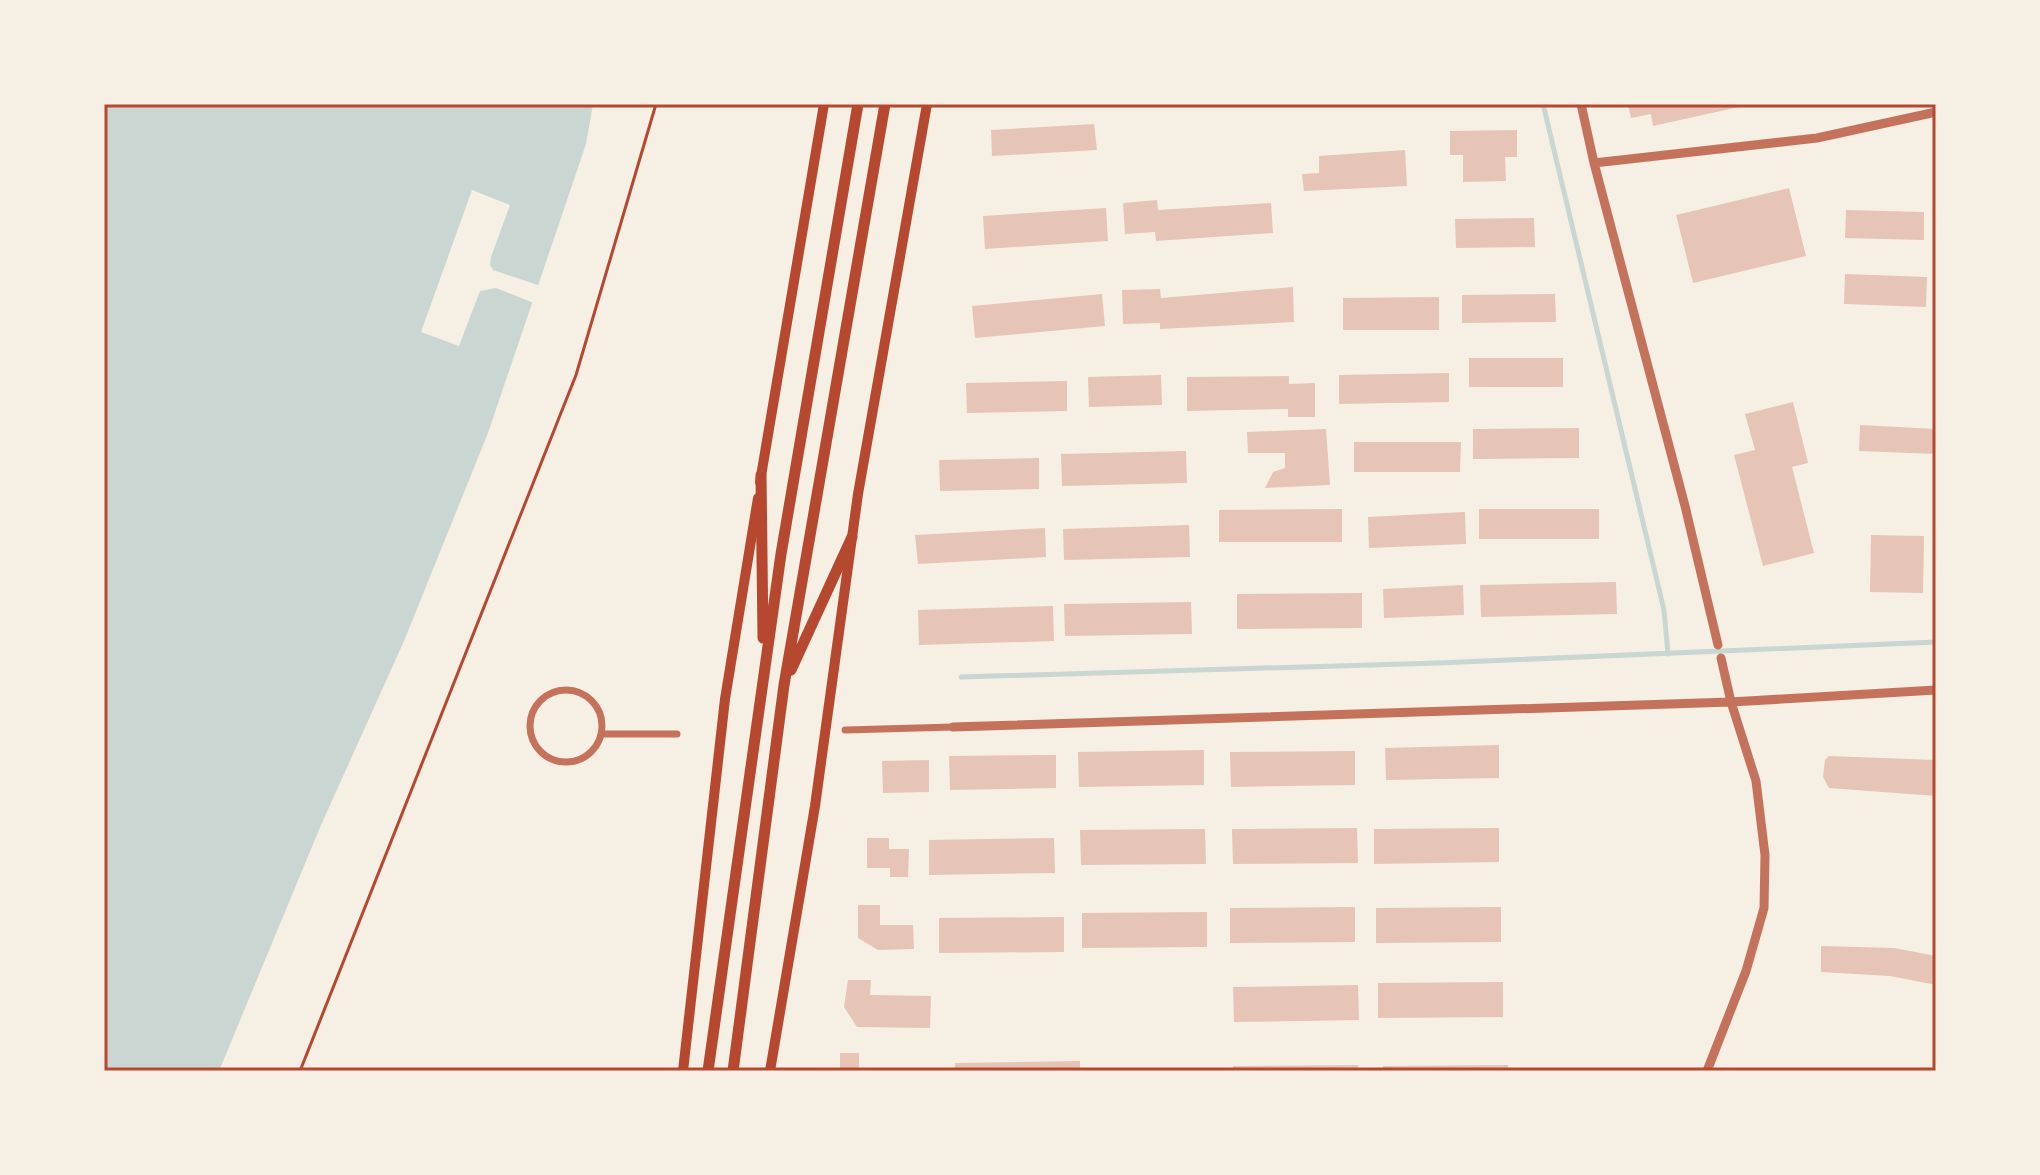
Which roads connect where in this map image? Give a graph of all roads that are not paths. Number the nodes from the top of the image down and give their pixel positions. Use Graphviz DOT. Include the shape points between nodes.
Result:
graph roads {
  1 [pos="824,104"];
  2 [pos="858,104"];
  3 [pos="885,104"];
  4 [pos="927,104"];
  5 [pos="1581,104"];
  6 [pos="1936,112"];
  7 [pos="1594,163"];
  8 [pos="761,475"];
  9 [pos="852,537"];
  10 [pos="1718,645"];
  11 [pos="1721,658"];
  12 [pos="763,673"];
  13 [pos="784,685"];
  14 [pos="1936,690"];
  15 [pos="1731,702"];
  16 [pos="953,727"];
  17 [pos="845,730"];
  18 [pos="602,734"];
  19 [pos="677,734"];
  20 [pos="744,995"];
  21 [pos="683,1071"];
  22 [pos="708,1071"];
  23 [pos="733,1071"];
  24 [pos="741,1071"];
  25 [pos="770,1071"];
  26 [pos="1707,1071"];
  1 -- 8 [label="main road"];
  2 -- 12 [label="highway"];
  3 -- 13 [label="highway"];
  4 -- 9 [label="main road"];
  5 -- 7 [label="street"];
  6 -- 7 [label="street" via="1817,138"];
  7 -- 10 [label="street"];
  8 -- 12 [label="highway"];
  8 -- 21 [label="main road" via="725,699"];
  9 -- 13 [label="highway"];
  9 -- 25 [label="main road" via="815,806"];
  10 -- 11 [label="street"];
  11 -- 15 [label="street"];
  12 -- 22 [label="highway"];
  13 -- 20 [label="highway"];
  14 -- 15 [label="street"];
  15 -- 16 [label="street"];
  15 -- 26 [label="street" via="1756,781 1765,855 1764,908"];
  16 -- 17 [label="street"];
  18 -- 18 [label="street" via="599,710 571,689 547,694 532,713 531,737 545,756 556,761 590,754"];
  18 -- 19 [label="street"];
  20 -- 23 [label="highway"];
  20 -- 24 [label="highway"];
}
